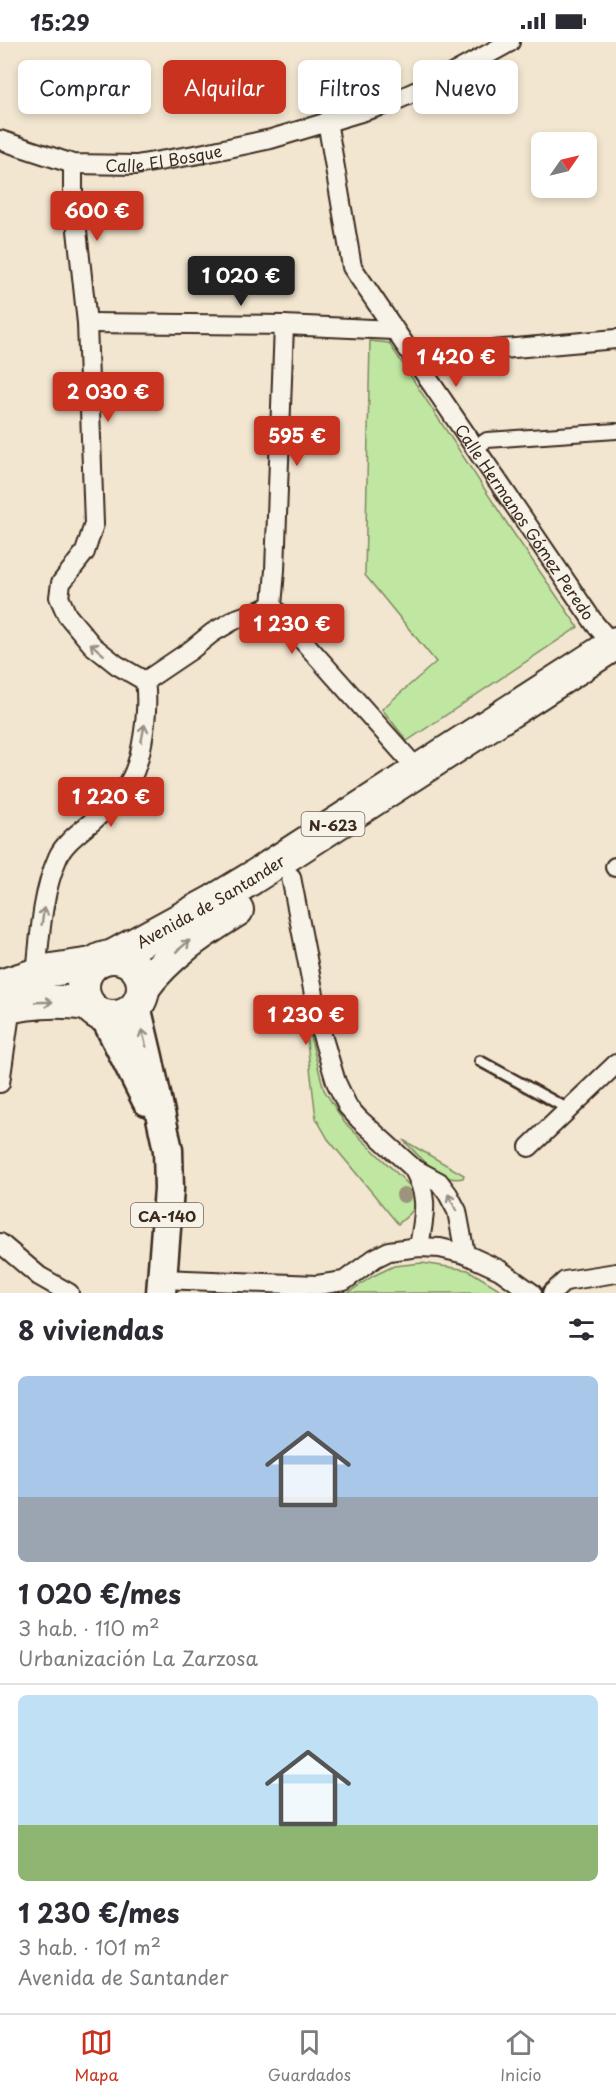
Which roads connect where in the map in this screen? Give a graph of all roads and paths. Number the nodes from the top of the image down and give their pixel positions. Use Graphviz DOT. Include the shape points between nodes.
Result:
graph roads {
  1 [pos="510,42"];
  2 [pos="327,122"];
  3 [pos="0,140"];
  4 [pos="73,164"];
  5 [pos="87,323"];
  6 [pos="285,325"];
  7 [pos="394,330"];
  8 [pos="616,339"];
  9 [pos="413,357"];
  10 [pos="616,431"];
  11 [pos="475,448"];
  12 [pos="272,606"];
  13 [pos="614,644"];
  14 [pos="145,681"];
  15 [pos="550,685"];
  16 [pos="418,770"];
  17 [pos="291,877"];
  18 [pos="103,960"];
  19 [pos="36,974"];
  20 [pos="139,997"];
  21 [pos="4,1000"];
  22 [pos="97,1010"];
  23 [pos="480,1060"];
  24 [pos="616,1064"];
  25 [pos="0,1083"];
  26 [pos="568,1109"];
  27 [pos="165,1136"];
  28 [pos="529,1148"];
  29 [pos="413,1168"];
  30 [pos="0,1243"];
  31 [pos="419,1247"];
  32 [pos="465,1254"];
  33 [pos="616,1273"];
  34 [pos="161,1286"];
  35 [pos="69,1293"];
  36 [pos="532,1293"];
  37 [pos="552,1293"];
  1 -- 2 [label="street" via="388,104"];
  2 -- 4 [label="street, Calle El Bosque" via="271,139 136,165"];
  2 -- 7 [label="street, Calle Hermanos Gómez Peredo" via="352,267"];
  3 -- 4 [label="street, Calle El Bosque"];
  4 -- 5 [label="street"];
  5 -- 6 [label="street"];
  14 -- 5 [label="street, one-way" via="93,646 67,615 59,597 61,583 85,552 94,524"];
  6 -- 7 [label="street"];
  6 -- 12 [label="street"];
  7 -- 9 [label="street, Calle Hermanos Gómez Peredo"];
  8 -- 9 [label="street"];
  9 -- 11 [label="street, Calle Hermanos Gómez Peredo"];
  10 -- 11 [label="street" via="487,440"];
  11 -- 13 [label="street, Calle Hermanos Gómez Peredo" via="595,624"];
  12 -- 14 [label="street" via="212,633"];
  12 -- 16 [label="street"];
  13 -- 15 [label="highway, Avenida de Santander / N-623"];
  19 -- 14 [label="street, one-way" via="45,901 58,855 118,796 134,772 148,698"];
  15 -- 16 [label="highway, Avenida de Santander / N-623"];
  15 -- 17 [label="highway, Avenida de Santander / N-623"];
  16 -- 18 [label="highway, Avenida de Santander / N-623" via="214,901"];
  20 -- 17 [label="highway, Avenida de Santander / N-623, one-way" via="157,970 191,940"];
  17 -- 29 [label="street" via="320,1025 336,1082 348,1107"];
  18 -- 19 [label="highway, N-623"];
  18 -- 20 [label="highway" via="128,961 136,967 141,976"];
  18 -- 22 [label="highway" via="85,974 82,983 83,994"];
  19 -- 21 [label="highway, N-623"];
  20 -- 22 [label="highway, N-623" via="124,1015"];
  27 -- 20 [label="main road, CA-140, one-way"];
  21 -- 22 [label="highway, N-623, one-way" via="47,1001"];
  21 -- 25 [label="street"];
  22 -- 27 [label="main road, CA-140"];
  23 -- 26 [label="lane"];
  24 -- 26 [label="street"];
  26 -- 28 [label="street"];
  27 -- 34 [label="main road, CA-140" via="169,1189"];
  29 -- 31 [label="street" via="425,1198"];
  32 -- 29 [label="street, one-way" via="457,1210 448,1194 439,1182"];
  30 -- 35 [label="street" via="39,1276"];
  31 -- 32 [label="street"];
  31 -- 34 [label="street" via="389,1251 344,1281 317,1285"];
  32 -- 36 [label="street" via="500,1270"];
  33 -- 37 [label="street" via="565,1281"];
}
